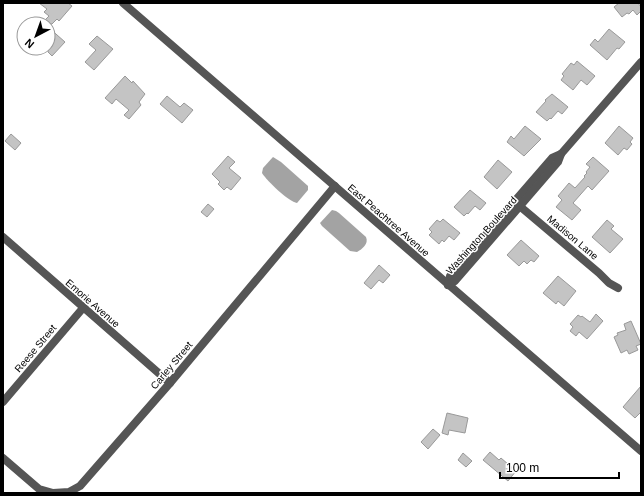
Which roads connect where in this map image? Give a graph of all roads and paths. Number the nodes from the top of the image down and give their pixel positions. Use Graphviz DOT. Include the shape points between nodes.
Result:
graph roads {
  1 [pos="123,3"];
  2 [pos="641,62"];
  3 [pos="335,186"];
  4 [pos="518,204"];
  5 [pos="3,237"];
  6 [pos="448,285"];
  7 [pos="618,288"];
  8 [pos="83,308"];
  9 [pos="170,382"];
  10 [pos="3,402"];
  11 [pos="641,451"];
  12 [pos="3,458"];
  1 -- 3 [label="street, East Peachtree Avenue"];
  2 -- 4 [label="street, Washington Boulevard" via="561,154 558,162"];
  3 -- 6 [label="street, East Peachtree Avenue"];
  3 -- 9 [label="street, Carley Street"];
  4 -- 6 [label="street, Washington Boulevard" via="455,281"];
  4 -- 7 [label="street, Madison Lane"];
  5 -- 8 [label="street, Emorie Avenue"];
  6 -- 11 [label="street, East Peachtree Avenue"];
  8 -- 9 [label="street, Emorie Avenue"];
  8 -- 10 [label="street, Reese Street"];
  9 -- 12 [label="street, Carley Street" via="80,486 68,492 53,493 39,489"];
}
